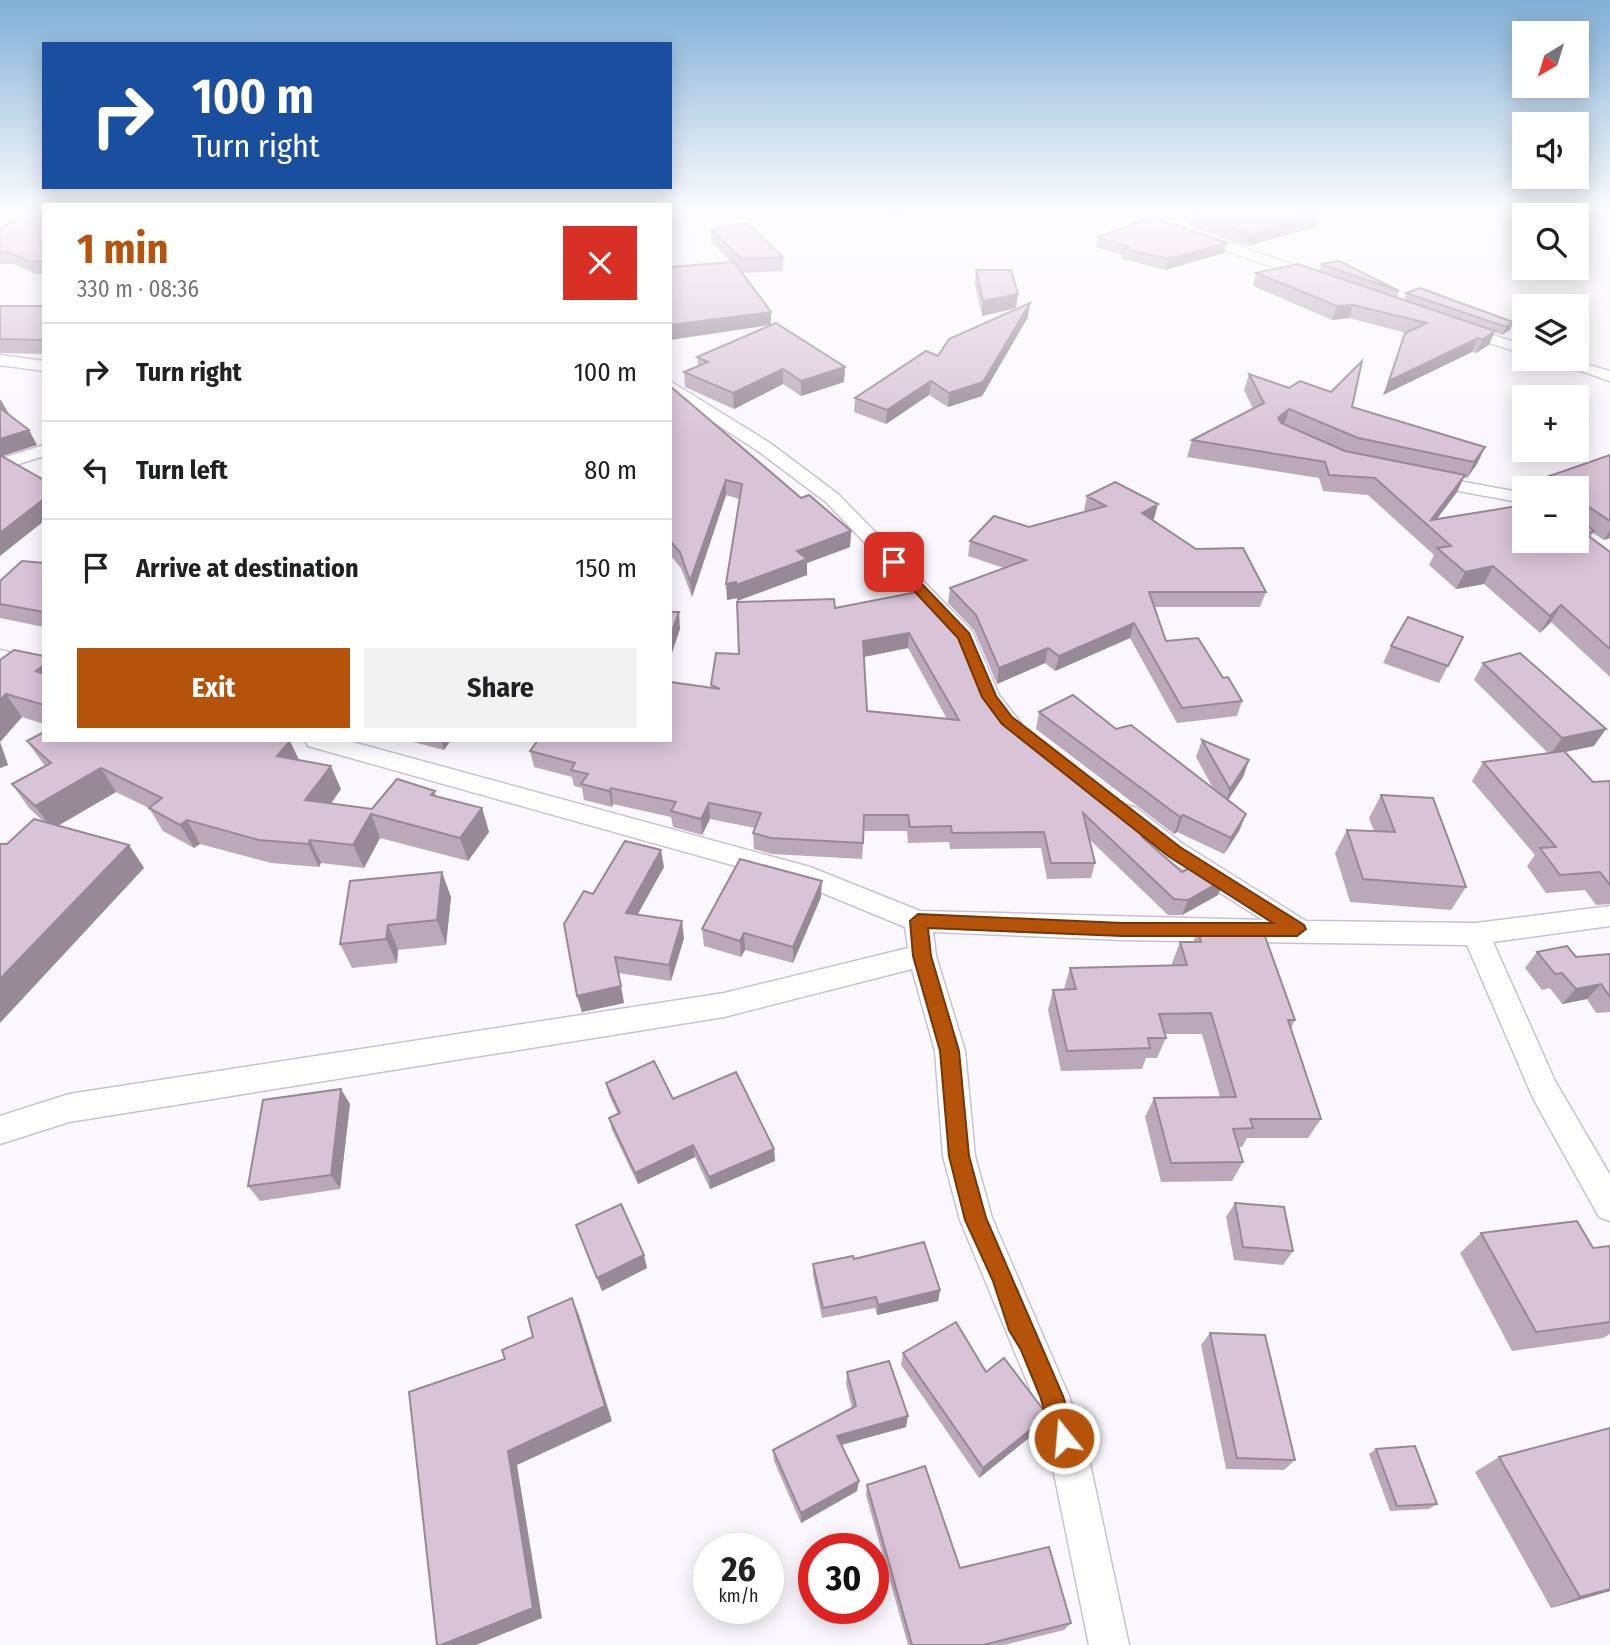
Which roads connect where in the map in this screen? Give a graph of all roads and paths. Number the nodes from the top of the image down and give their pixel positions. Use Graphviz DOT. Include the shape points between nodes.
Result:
graph roads {
  1 [pos="1449,325"];
  2 [pos="1512,346"];
  3 [pos="0,360"];
  4 [pos="42,366"];
  5 [pos="1589,370"];
  6 [pos="1610,376"];
  7 [pos="672,387"];
  8 [pos="42,451"];
  9 [pos="0,465"];
  10 [pos="1403,475"];
  11 [pos="1512,496"];
  12 [pos="0,657"];
  13 [pos="42,667"];
  14 [pos="1028,737"];
  15 [pos="323,742"];
  16 [pos="1112,802"];
  17 [pos="1610,916"];
  18 [pos="918,921"];
  19 [pos="1297,929"];
  20 [pos="1476,934"];
  21 [pos="922,956"];
  22 [pos="0,1130"];
  23 [pos="1610,1206"];
  24 [pos="1109,1645"];
  1 -- 2 [label="street"];
  3 -- 4 [label="street"];
  5 -- 6 [label="street"];
  7 -- 14 [label="street" via="832,498 965,636 996,709"];
  8 -- 9 [label="street"];
  10 -- 11 [label="street"];
  12 -- 13 [label="street"];
  15 -- 18 [label="street" via="810,877"];
  16 -- 19 [label="street" via="1174,851"];
  17 -- 20 [label="street"];
  18 -- 19 [label="street" via="1122,929"];
  18 -- 21 [label="street"];
  19 -- 20 [label="street"];
  20 -- 23 [label="street" via="1544,1089"];
  21 -- 22 [label="street" via="744,1001 69,1108"];
  21 -- 24 [label="street" via="950,1051 959,1156 976,1220 1051,1396 1070,1459"];
}
